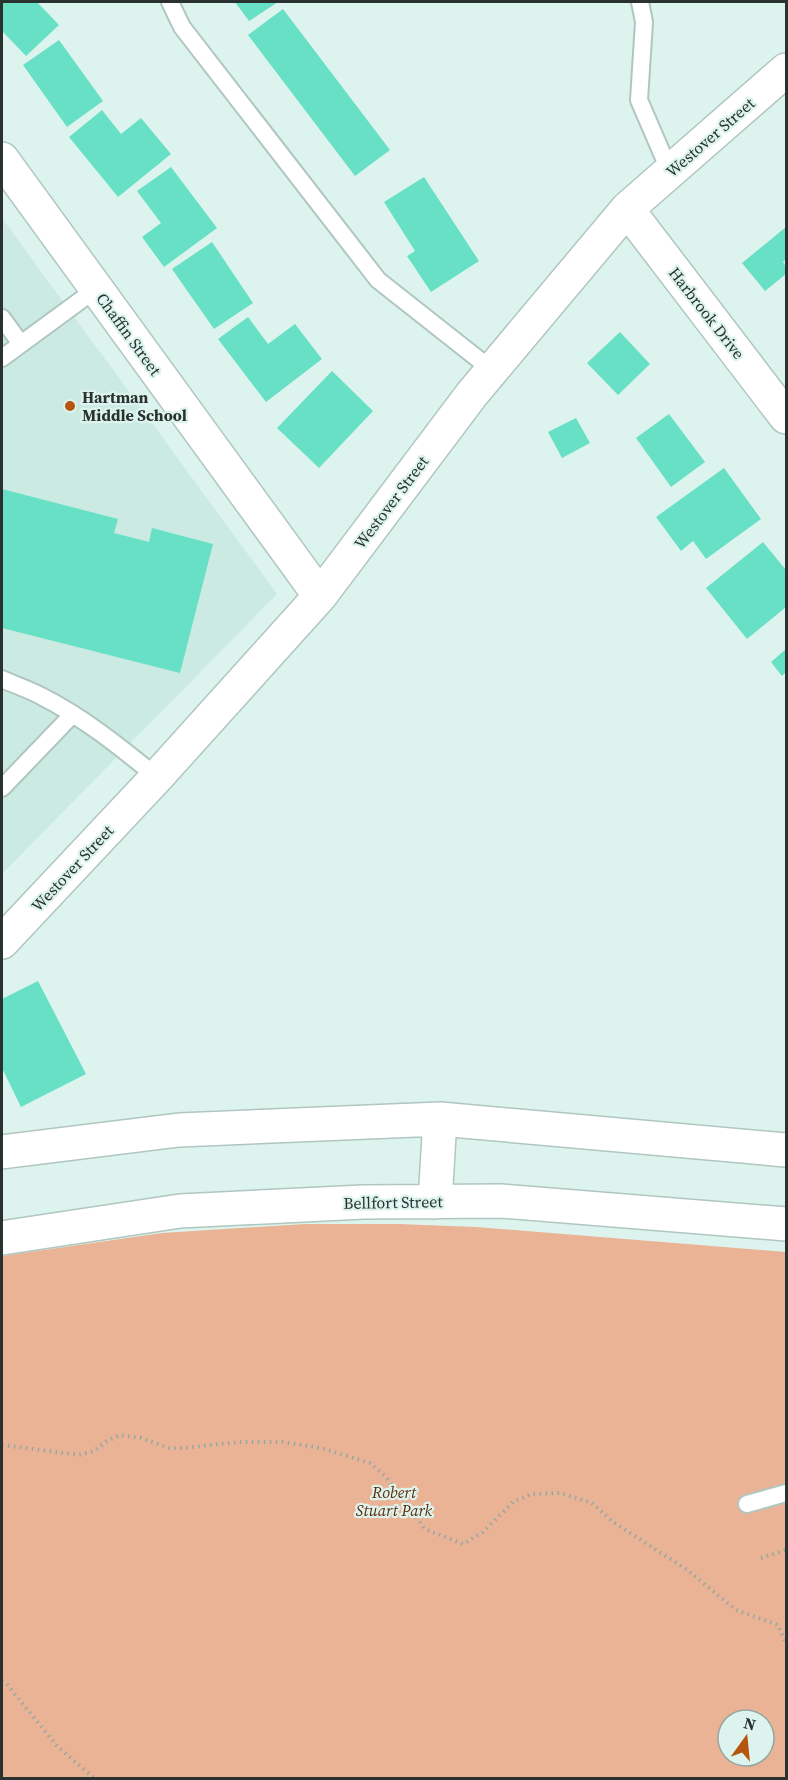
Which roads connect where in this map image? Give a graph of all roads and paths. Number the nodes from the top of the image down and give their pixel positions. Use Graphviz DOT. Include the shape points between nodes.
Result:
graph roads {
  1 [pos="170,2"];
  2 [pos="640,2"];
  3 [pos="786,70"];
  4 [pos="2,159"];
  5 [pos="670,172"];
  6 [pos="627,209"];
  7 [pos="96,289"];
  8 [pos="2,318"];
  9 [pos="21,344"];
  10 [pos="2,358"];
  11 [pos="492,370"];
  12 [pos="783,404"];
  13 [pos="320,596"];
  14 [pos="2,679"];
  15 [pos="74,714"];
  16 [pos="157,777"];
  17 [pos="2,788"];
  18 [pos="2,942"];
  19 [pos="440,1119"];
  20 [pos="786,1150"];
  21 [pos="2,1152"];
  22 [pos="435,1202"];
  23 [pos="786,1224"];
  24 [pos="2,1238"];
  25 [pos="2,1445"];
  26 [pos="786,1493"];
  27 [pos="747,1504"];
  28 [pos="786,1550"];
  29 [pos="761,1558"];
  30 [pos="786,1644"];
  31 [pos="2,1681"];
  32 [pos="94,1779"];
  1 -- 11 [label="lane" via="182,27 378,280"];
  2 -- 5 [label="lane" via="644,22 639,100"];
  3 -- 5 [label="street, Westover Street"];
  4 -- 7 [label="street, Chaffin Street"];
  5 -- 6 [label="street, Westover Street"];
  6 -- 11 [label="street, Westover Street"];
  6 -- 12 [label="street, Harbrook Drive"];
  7 -- 9 [label="lane"];
  7 -- 13 [label="street, Chaffin Street"];
  8 -- 9 [label="lane"];
  9 -- 10 [label="lane"];
  11 -- 13 [label="street, Westover Street"];
  13 -- 16 [label="street, Westover Street"];
  14 -- 15 [label="lane"];
  15 -- 16 [label="lane"];
  15 -- 17 [label="lane"];
  16 -- 18 [label="street, Westover Street"];
  19 -- 20 [label="street"];
  19 -- 21 [label="street" via="179,1130"];
  19 -- 22 [label="street"];
  22 -- 23 [label="street, Bellfort Street" via="501,1201"];
  22 -- 24 [label="street, Bellfort Street" via="180,1211"];
  25 -- 30 [label="path" via="79,1455 120,1435 183,1449 239,1442 283,1442 321,1448 370,1463 386,1477 425,1529 463,1544 483,1532 513,1502 531,1494 560,1493 592,1503 613,1522 686,1569 736,1610 778,1625"];
  26 -- 27 [label="lane"];
  28 -- 29 [label="path"];
  31 -- 32 [label="path" via="57,1746"];
}
